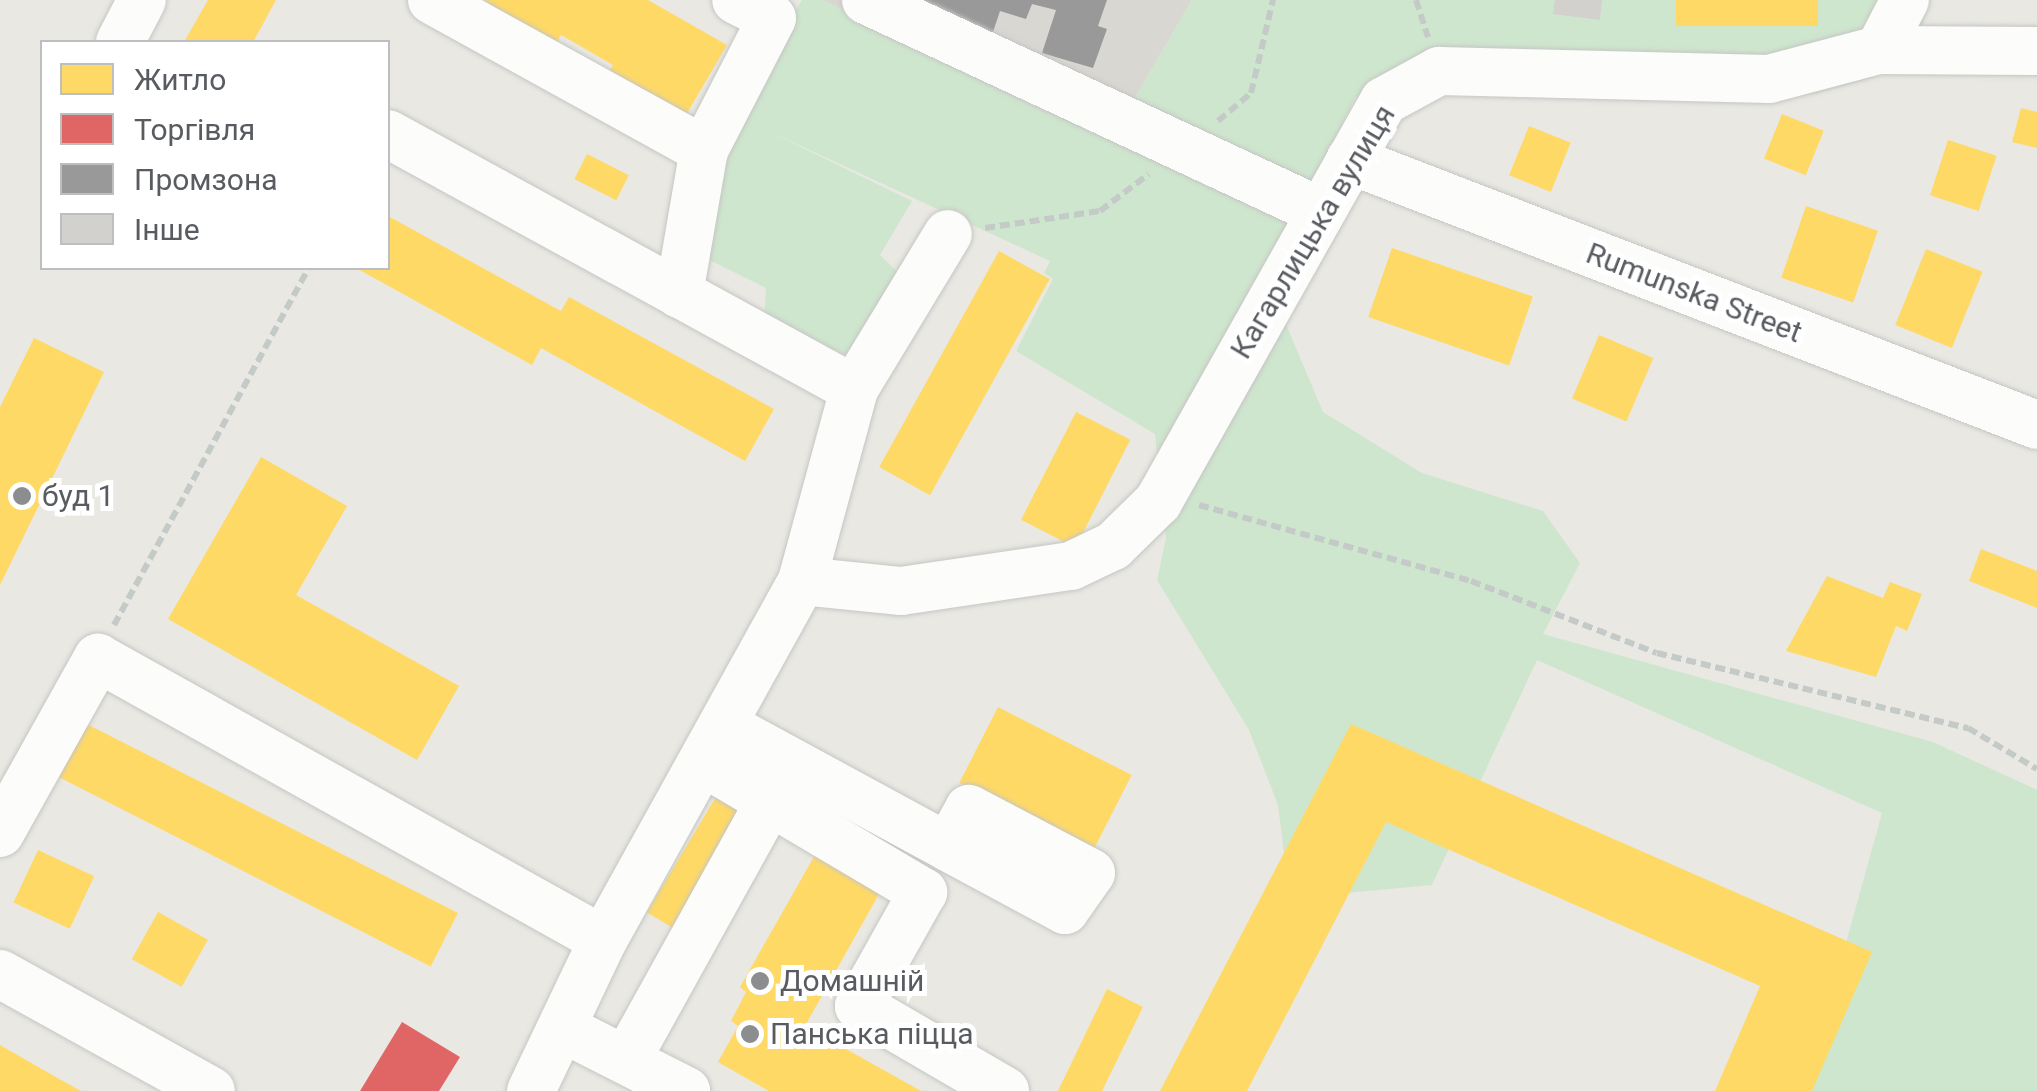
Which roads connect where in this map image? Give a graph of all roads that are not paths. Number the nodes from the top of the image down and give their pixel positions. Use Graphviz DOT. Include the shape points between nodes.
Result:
graph roads {
  1 [pos="142,0"];
  2 [pos="432,0"];
  3 [pos="736,0"];
  4 [pos="866,0"];
  5 [pos="1905,0"];
  6 [pos="121,40"];
  7 [pos="1879,50"];
  8 [pos="2037,51"];
  9 [pos="390,135"];
  10 [pos="704,150"];
  11 [pos="1350,160"];
  12 [pos="1320,212"];
  13 [pos="948,234"];
  14 [pos="680,294"];
  15 [pos="854,389"];
  16 [pos="2037,425"];
  17 [pos="802,581"];
  18 [pos="715,744"];
  19 [pos="770,801"];
  20 [pos="0,833"];
  21 [pos="948,846"];
  22 [pos="603,940"];
  23 [pos="0,974"];
  24 [pos="564,1029"];
  25 [pos="627,1059"];
  26 [pos="210,1091"];
  27 [pos="531,1091"];
  28 [pos="686,1091"];
  29 [pos="1006,1091"];
  1 -- 6 [label="street"];
  2 -- 10 [label="street"];
  3 -- 10 [label="street" via="772,18"];
  4 -- 12 [label="street"];
  5 -- 7 [label="street"];
  7 -- 8 [label="street, Кагарлицька вулиця"];
  7 -- 11 [label="street, Кагарлицька вулиця" via="1769,78 1440,70 1384,101"];
  9 -- 14 [label="street"];
  10 -- 14 [label="street"];
  11 -- 12 [label="street, Кагарлицька вулиця"];
  11 -- 16 [label="street, Rumunska Street"];
  12 -- 17 [label="street, Кагарлицька вулиця" via="1158,502 1113,546 1070,566 902,591"];
  13 -- 15 [label="street"];
  14 -- 15 [label="street"];
  15 -- 17 [label="street"];
  17 -- 18 [label="street"];
  18 -- 19 [label="street"];
  18 -- 21 [label="street"];
  18 -- 22 [label="street"];
  19 -- 25 [label="street"];
  19 -- 29 [label="street" via="923,892 859,1006"];
  20 -- 22 [label="street" via="98,658"];
  22 -- 24 [label="street"];
  23 -- 26 [label="street"];
  24 -- 25 [label="street"];
  24 -- 27 [label="street"];
  25 -- 28 [label="street"];
}
